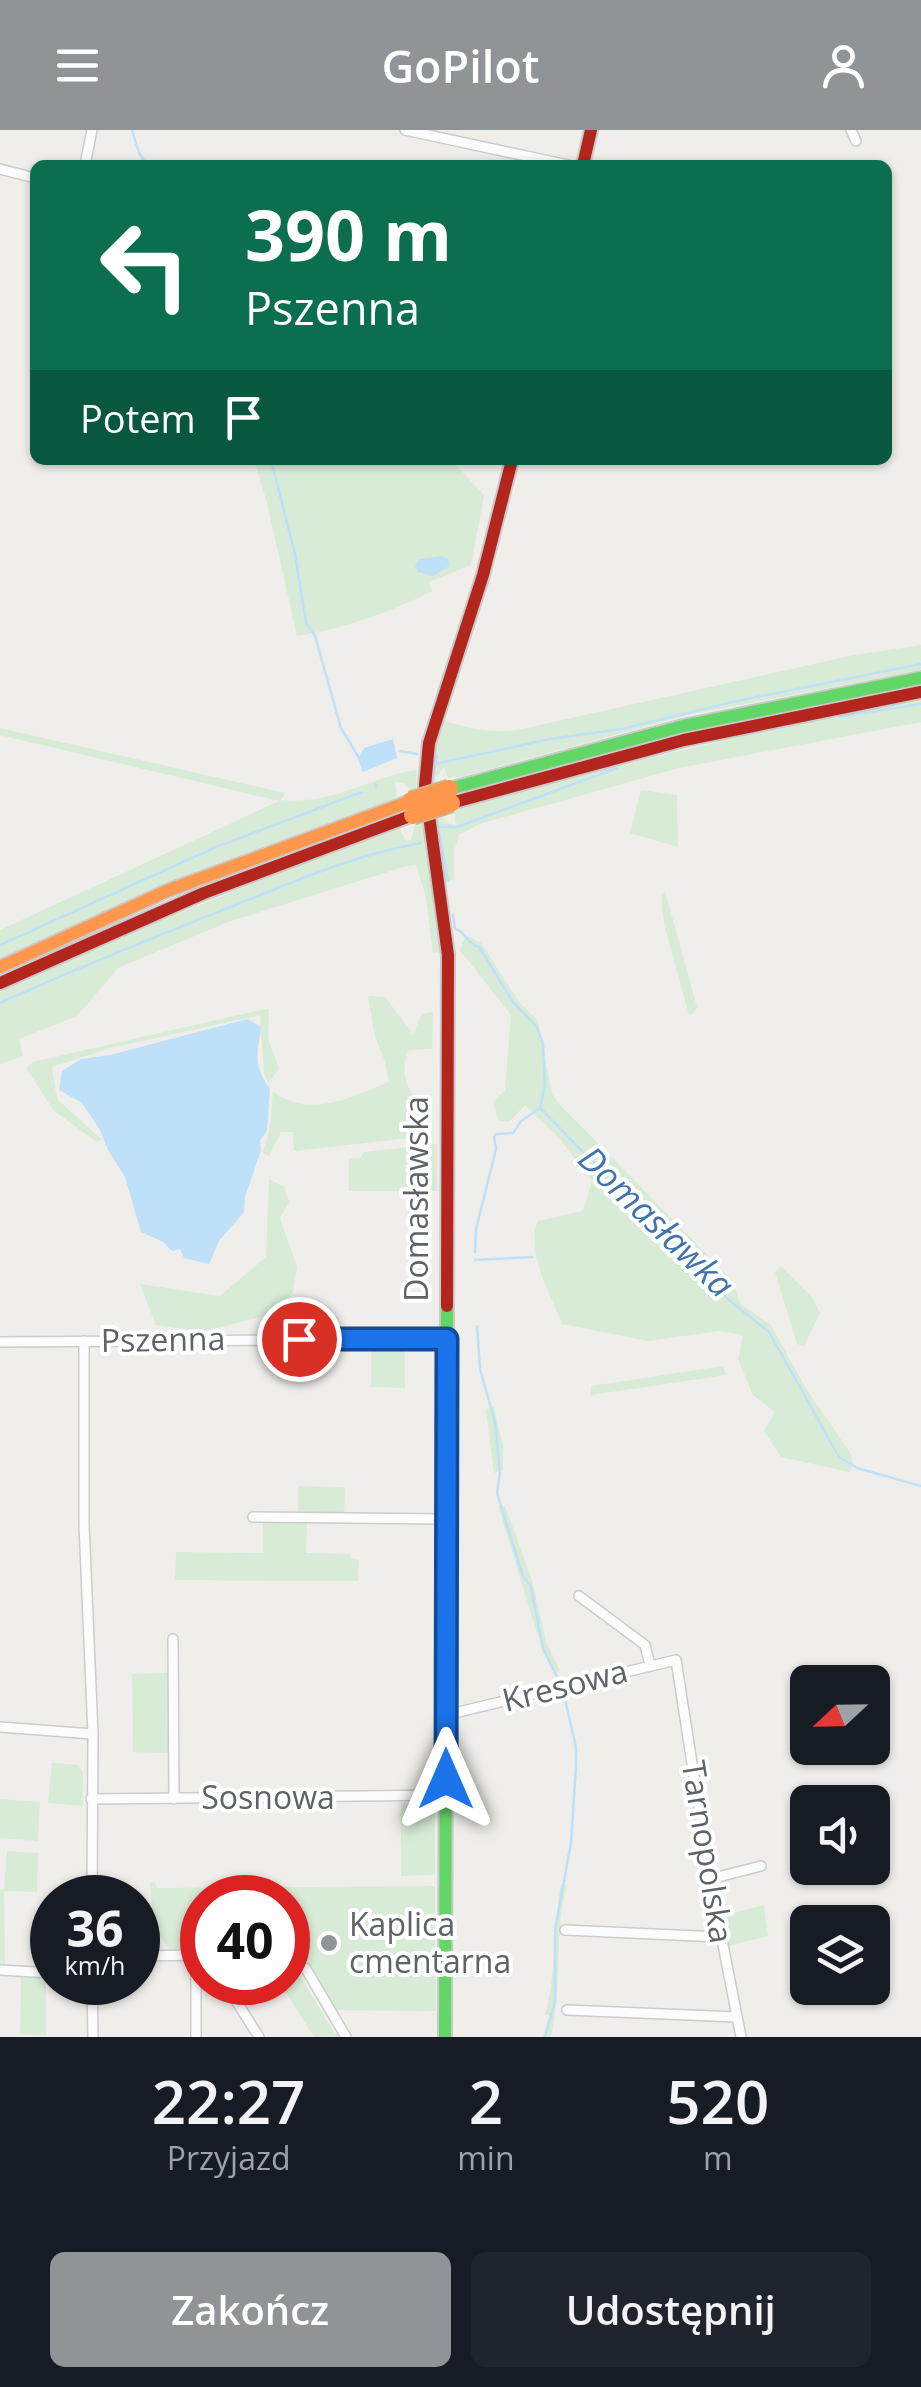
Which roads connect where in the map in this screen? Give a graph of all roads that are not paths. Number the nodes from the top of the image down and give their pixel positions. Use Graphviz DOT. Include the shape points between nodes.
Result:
graph roads {
  1 [pos="92,130"];
  2 [pos="405,130"];
  3 [pos="591,130"];
  4 [pos="851,130"];
  5 [pos="856,141"];
  6 [pos="86,160"];
  7 [pos="545,160"];
  8 [pos="584,160"];
  9 [pos="0,169"];
  10 [pos="30,177"];
  11 [pos="511,465"];
  12 [pos="921,678"];
  13 [pos="921,692"];
  14 [pos="450,796"];
  15 [pos="412,808"];
  16 [pos="0,968"];
  17 [pos="0,983"];
  18 [pos="447,1339"];
  19 [pos="84,1341"];
  20 [pos="0,1342"];
  21 [pos="253,1517"];
  22 [pos="446,1520"];
  23 [pos="579,1596"];
  24 [pos="173,1639"];
  25 [pos="650,1665"];
  26 [pos="678,1667"];
  27 [pos="446,1715"];
  28 [pos="0,1726"];
  29 [pos="93,1734"];
  30 [pos="446,1795"];
  31 [pos="91,1799"];
  32 [pos="174,1799"];
  33 [pos="761,1866"];
  34 [pos="92,1875"];
  35 [pos="710,1878"];
  36 [pos="565,1930"];
  37 [pos="720,1938"];
  38 [pos="0,1970"];
  39 [pos="30,1972"];
  40 [pos="310,1976"];
  41 [pos="92,2005"];
  42 [pos="197,2005"];
  43 [pos="239,2005"];
  44 [pos="567,2010"];
  45 [pos="736,2017"];
  46 [pos="92,2037"];
  47 [pos="196,2037"];
  48 [pos="259,2037"];
  49 [pos="346,2037"];
  50 [pos="445,2037"];
  51 [pos="741,2037"];
  1 -- 6 [label="street"];
  2 -- 7 [label="street"];
  3 -- 8 [label="main road"];
  4 -- 5 [label="street"];
  9 -- 10 [label="street"];
  11 -- 18 [label="main road, Domasławska" via="428,743 428,821 448,955"];
  12 -- 14 [label="main road" via="724,715 577,752"];
  13 -- 14 [label="main road" via="729,728"];
  14 -- 15 [label="main road, bridge"];
  15 -- 16 [label="main road" via="169,890"];
  15 -- 17 [label="main road"];
  18 -- 19 [label="street, Pszenna"];
  18 -- 22 [label="main road, Domasławska"];
  19 -- 20 [label="street, Pszenna"];
  19 -- 29 [label="street"];
  21 -- 22 [label="street"];
  22 -- 27 [label="main road, Domasławska"];
  23 -- 25 [label="street" via="645,1644"];
  24 -- 32 [label="street"];
  25 -- 26 [label="street, Kresowa" via="676,1660"];
  25 -- 27 [label="street, Kresowa"];
  26 -- 35 [label="street, Tarnopolska"];
  27 -- 30 [label="main road, Domasławska"];
  28 -- 29 [label="street"];
  29 -- 31 [label="street"];
  30 -- 32 [label="street, Sosnowa"];
  30 -- 50 [label="main road, Domasławska"];
  31 -- 32 [label="street, Sosnowa"];
  31 -- 34 [label="street"];
  33 -- 35 [label="street"];
  35 -- 37 [label="street, Tarnopolska"];
  36 -- 37 [label="street"];
  37 -- 45 [label="street, Tarnopolska"];
  38 -- 39 [label="street"];
  40 -- 49 [label="street"];
  41 -- 46 [label="street"];
  42 -- 47 [label="street"];
  43 -- 48 [label="street"];
  44 -- 45 [label="street"];
  45 -- 51 [label="street, Tarnopolska"];
}
